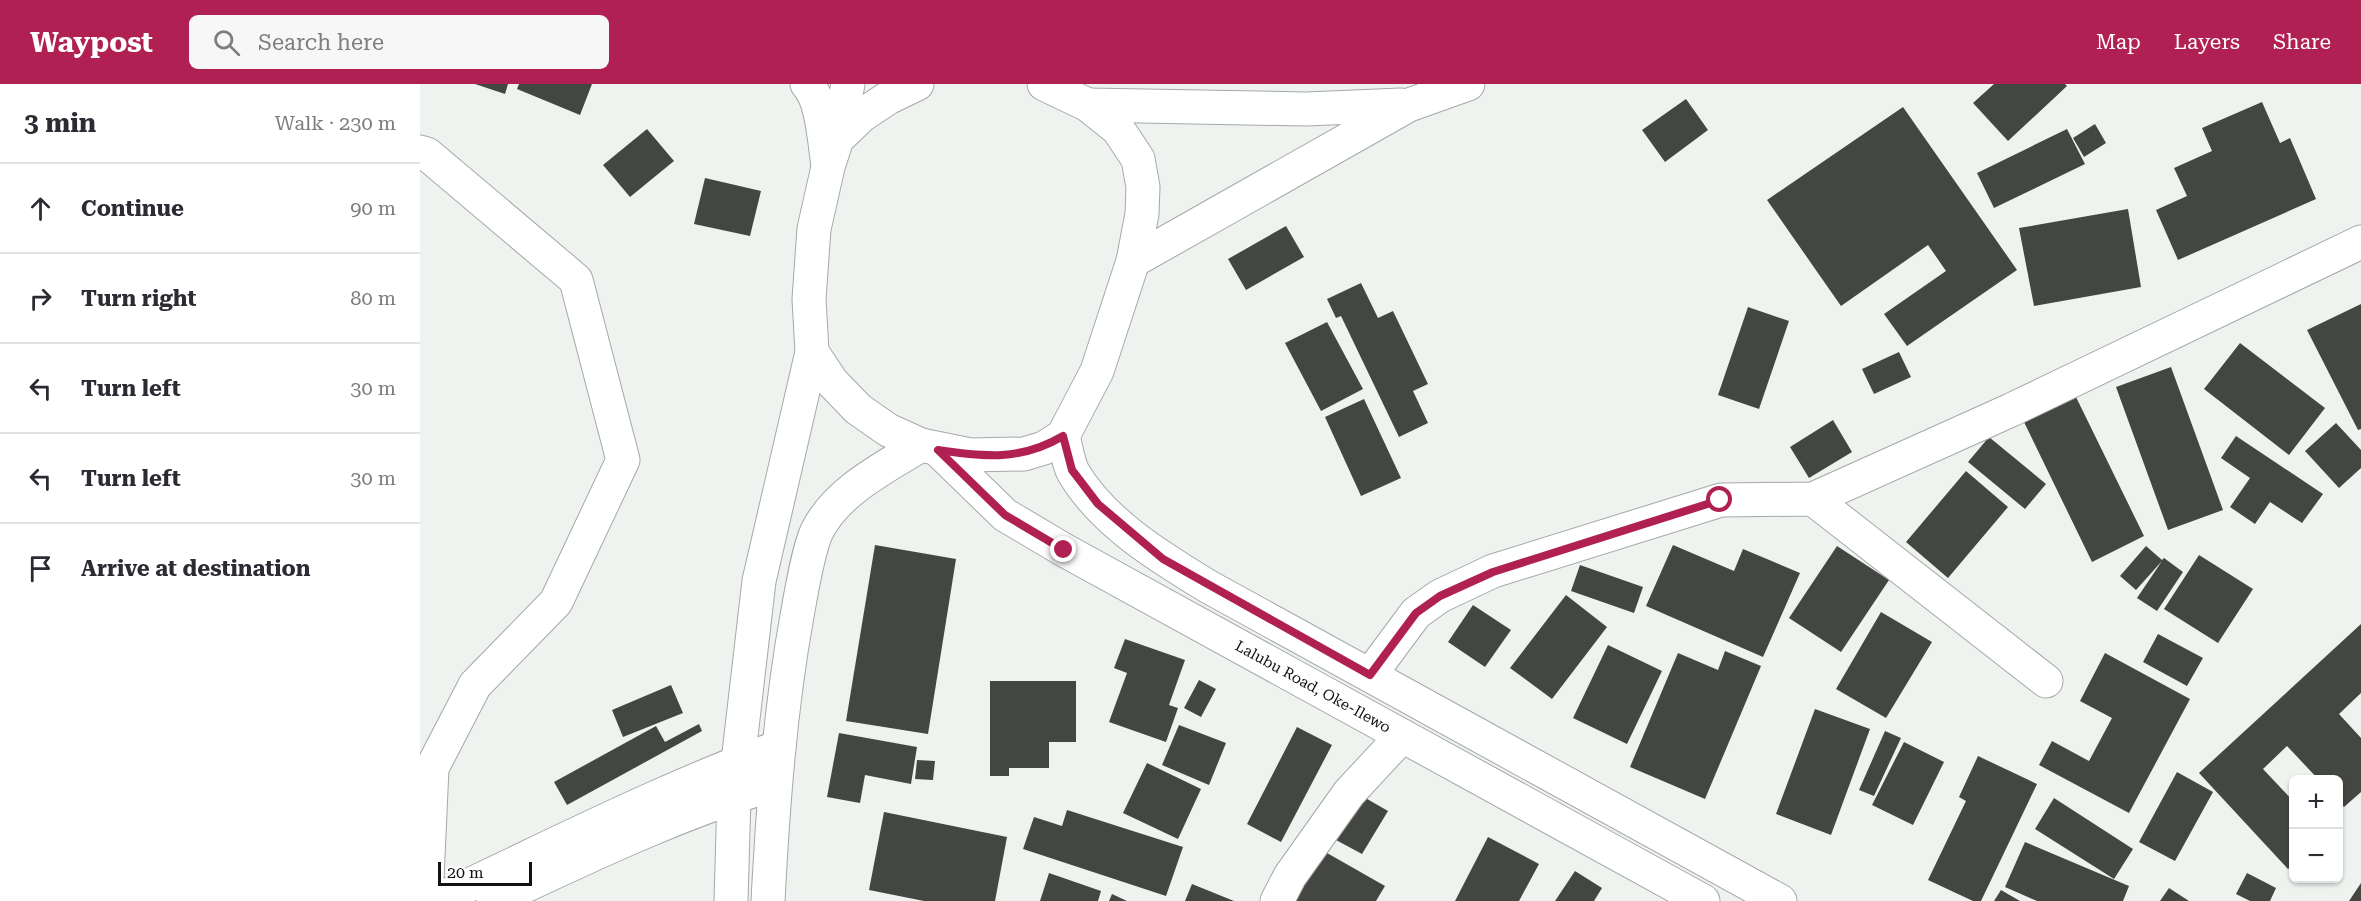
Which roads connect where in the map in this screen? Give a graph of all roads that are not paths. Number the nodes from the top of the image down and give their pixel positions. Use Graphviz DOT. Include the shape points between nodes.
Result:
graph roads {
  1 [pos="807,84"];
  2 [pos="848,84"];
  3 [pos="917,84"];
  4 [pos="1044,84"];
  5 [pos="1468,84"];
  6 [pos="1088,105"];
  7 [pos="1409,105"];
  8 [pos="1306,109"];
  9 [pos="420,152"];
  10 [pos="1325,152"];
  11 [pos="833,153"];
  12 [pos="2361,242"];
  13 [pos="1133,261"];
  14 [pos="812,352"];
  15 [pos="1063,436"];
  16 [pos="929,447"];
  17 [pos="1813,499"];
  18 [pos="1370,675"];
  19 [pos="2046,681"];
  20 [pos="1402,736"];
  21 [pos="779,747"];
  22 [pos="738,762"];
  23 [pos="775,784"];
  24 [pos="734,796"];
  25 [pos="426,901"];
  26 [pos="435,901"];
  27 [pos="493,901"];
  28 [pos="731,901"];
  29 [pos="768,901"];
  30 [pos="1277,901"];
  31 [pos="1703,901"];
  32 [pos="1780,901"];
  1 -- 11 [label="main road" via="813,90"];
  2 -- 11 [label="main road"];
  3 -- 11 [label="main road" via="861,116"];
  4 -- 6 [label="main road"];
  5 -- 7 [label="main road"];
  6 -- 8 [label="main road"];
  6 -- 13 [label="main road" via="1118,129 1138,159 1142,214"];
  7 -- 8 [label="main road"];
  7 -- 10 [label="main road"];
  8 -- 10 [label="main road"];
  9 -- 25 [label="main road" via="576,280 623,460 556,602 475,685 432,768"];
  10 -- 13 [label="main road"];
  11 -- 14 [label="main road" via="814,229 809,299"];
  12 -- 17 [label="main road" via="2011,410"];
  13 -- 15 [label="main road" via="1097,371"];
  14 -- 16 [label="main road" via="832,382 858,409 888,430"];
  14 -- 22 [label="main road" via="759,581"];
  15 -- 16 [label="main road" via="1024,454 970,455"];
  15 -- 18 [label="main road" via="1072,470 1098,504 1163,559"];
  16 -- 20 [label="main road, Lalubu Road, Oke-Ilewo" via="1005,515"];
  16 -- 21 [label="main road" via="884,468 838,502 817,532 790,656"];
  17 -- 18 [label="main road" via="1720,500 1493,572 1440,596 1416,613"];
  17 -- 19 [label="main road"];
  18 -- 32 [label="main road"];
  20 -- 30 [label="main road" via="1349,794 1290,876"];
  20 -- 31 [label="main road, Lalubu Road, Oke-Ilewo"];
  21 -- 22 [label="main road"];
  21 -- 23 [label="main road"];
  22 -- 24 [label="main road"];
  22 -- 26 [label="main road"];
  23 -- 24 [label="main road"];
  23 -- 29 [label="main road"];
  24 -- 27 [label="main road" via="645,830"];
  24 -- 28 [label="main road"];
}
